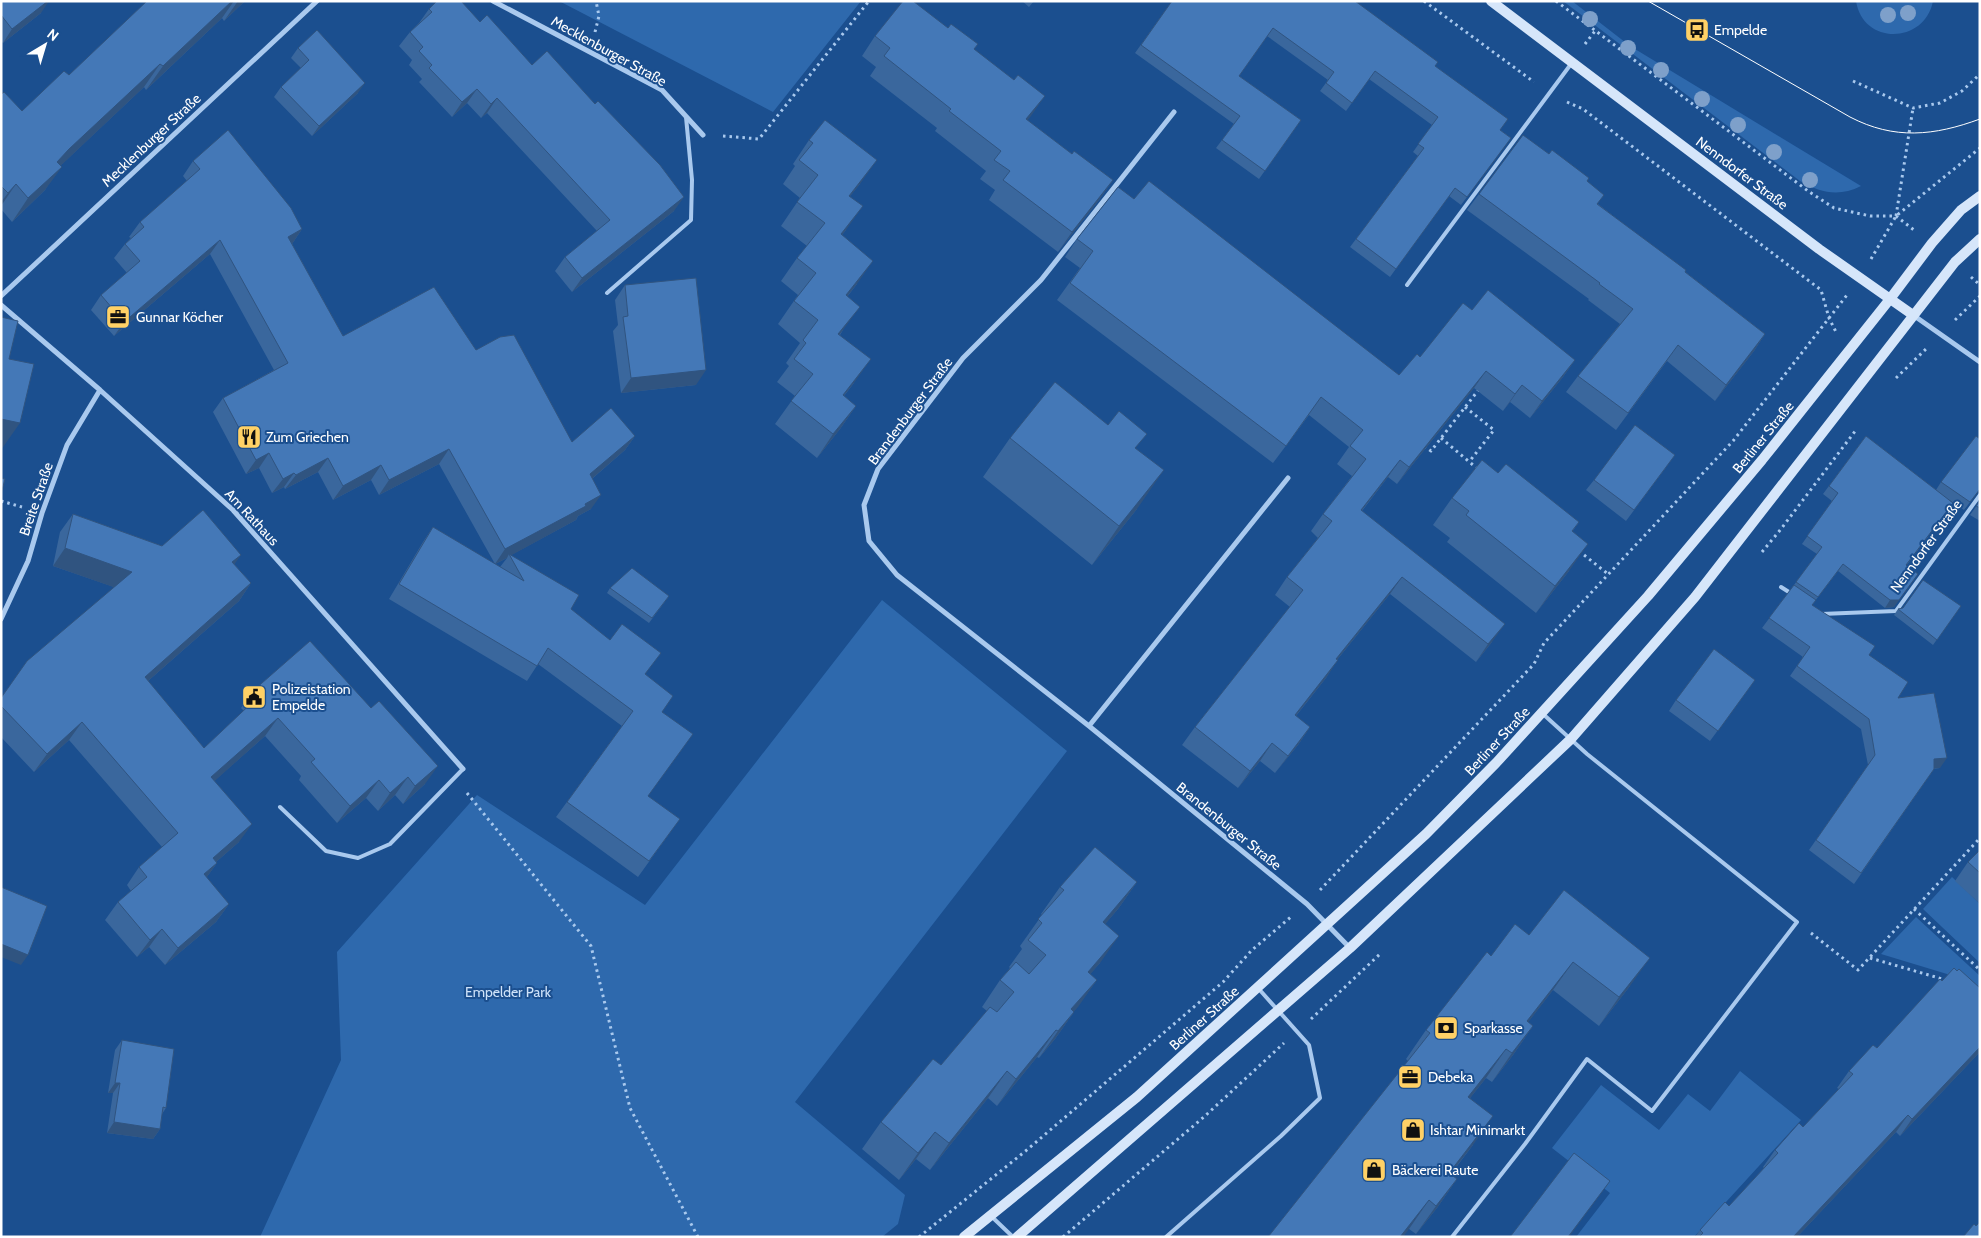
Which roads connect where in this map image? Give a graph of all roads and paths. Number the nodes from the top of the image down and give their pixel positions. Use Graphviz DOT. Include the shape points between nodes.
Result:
graph roads {
  1 [pos="317,1"];
  2 [pos="493,1"];
  3 [pos="596,1"];
  4 [pos="869,1"];
  5 [pos="1424,1"];
  6 [pos="1491,1"];
  7 [pos="1556,1"];
  8 [pos="590,52"];
  9 [pos="1573,62"];
  10 [pos="1980,74"];
  11 [pos="1853,81"];
  12 [pos="1549,94"];
  13 [pos="1913,108"];
  14 [pos="1174,112"];
  15 [pos="686,116"];
  16 [pos="703,135"];
  17 [pos="1980,148"];
  18 [pos="1980,196"];
  19 [pos="1896,216"];
  20 [pos="1980,239"];
  21 [pos="1407,285"];
  22 [pos="607,293"];
  23 [pos="1,296"];
  24 [pos="1980,296"];
  25 [pos="1890,299"];
  26 [pos="1,305"];
  27 [pos="1913,315"];
  28 [pos="1829,318"];
  29 [pos="1941,334"];
  30 [pos="1851,348"];
  31 [pos="1980,362"];
  32 [pos="1874,366"];
  33 [pos="1895,379"];
  34 [pos="1483,385"];
  35 [pos="100,390"];
  36 [pos="1465,408"];
  37 [pos="1441,438"];
  38 [pos="1417,441"];
  39 [pos="1469,462"];
  40 [pos="1484,474"];
  41 [pos="1288,478"];
  42 [pos="1980,495"];
  43 [pos="1573,546"];
  44 [pos="1608,574"];
  45 [pos="1781,587"];
  46 [pos="1797,598"];
  47 [pos="1813,608"];
  48 [pos="1,619"];
  49 [pos="1542,713"];
  50 [pos="1089,726"];
  51 [pos="1570,739"];
  52 [pos="463,769"];
  53 [pos="280,807"];
  54 [pos="1980,838"];
  55 [pos="1307,904"];
  56 [pos="1914,909"];
  57 [pos="1797,922"];
  58 [pos="1327,925"];
  59 [pos="1350,948"];
  60 [pos="1870,958"];
  61 [pos="1980,970"];
  62 [pos="1953,986"];
  63 [pos="1258,988"];
  64 [pos="1279,1011"];
  65 [pos="991,1216"];
  66 [pos="698,1237"];
  67 [pos="919,1237"];
  68 [pos="964,1237"];
  69 [pos="1015,1237"];
  70 [pos="1166,1237"];
  71 [pos="1452,1237"];
  1 -- 23 [label="street, Mecklenburger Straße"];
  2 -- 8 [label="street, Mecklenburger Straße"];
  3 -- 8 [label="path" via="599,16"];
  4 -- 16 [label="path" via="759,139"];
  5 -- 12 [label="path"];
  6 -- 9 [label="street, Nenndorfer Straße"];
  7 -- 19 [label="path" via="1808,192 1834,208 1870,216"];
  8 -- 15 [label="street, Mecklenburger Straße" via="662,90"];
  9 -- 12 [label="lane"];
  9 -- 25 [label="street, Nenndorfer Straße"];
  10 -- 13 [label="path" via="1962,91 1940,103"];
  11 -- 13 [label="path"];
  12 -- 21 [label="lane"];
  12 -- 28 [label="path" via="1583,109 1821,290"];
  13 -- 19 [label="path"];
  14 -- 50 [label="street, Brandenburger Straße" via="1041,280 964,358 878,469 864,505 869,542 897,575"];
  15 -- 16 [label="street, Mecklenburger Straße"];
  15 -- 22 [label="lane" via="692,220"];
  17 -- 19 [label="path"];
  18 -- 25 [label="street, Berliner Straße" via="1961,210 1932,243"];
  20 -- 27 [label="street" via="1955,262"];
  24 -- 29 [label="path"];
  25 -- 27 [label="street, Nenndorfer Straße"];
  25 -- 30 [label="street, Berliner Straße"];
  26 -- 35 [label="street, Am Rathaus"];
  27 -- 29 [label="street, Nenndorfer Straße"];
  27 -- 32 [label="street"];
  28 -- 30 [label="path" via="1839,340"];
  28 -- 44 [label="path" via="1733,441"];
  29 -- 31 [label="street, Nenndorfer Straße"];
  30 -- 49 [label="street, Berliner Straße" via="1648,596"];
  32 -- 33 [label="path"];
  32 -- 51 [label="street" via="1695,597"];
  34 -- 36 [label="path"];
  35 -- 48 [label="street, Breite Straße" via="67,445 28,561"];
  35 -- 52 [label="street, Am Rathaus" via="233,510"];
  36 -- 37 [label="path"];
  36 -- 39 [label="path" via="1494,430"];
  37 -- 38 [label="path" via="1431,451"];
  37 -- 39 [label="path"];
  39 -- 40 [label="path"];
  41 -- 50 [label="street"];
  42 -- 47 [label="lane, Nenndorfer Straße" via="1896,610 1820,614"];
  43 -- 44 [label="path"];
  44 -- 55 [label="path" via="1544,643 1534,664"];
  45 -- 46 [label="lane"];
  49 -- 51 [label="lane"];
  49 -- 58 [label="street, Berliner Straße" via="1426,834"];
  50 -- 55 [label="street, Brandenburger Straße"];
  51 -- 57 [label="lane"];
  51 -- 59 [label="street"];
  52 -- 53 [label="lane" via="390,844 358,858 326,851"];
  52 -- 66 [label="path" via="467,794 591,946 630,1108"];
  54 -- 56 [label="path"];
  55 -- 58 [label="street, Brandenburger Straße"];
  55 -- 67 [label="path" via="1252,950 1223,982 1028,1149"];
  56 -- 60 [label="path"];
  56 -- 61 [label="path"];
  57 -- 60 [label="path" via="1858,970"];
  57 -- 71 [label="lane" via="1652,1111 1587,1060"];
  58 -- 59 [label="street, Brandenburger Straße"];
  58 -- 63 [label="street, Berliner Straße"];
  59 -- 64 [label="street"];
  60 -- 62 [label="path" via="1946,980"];
  63 -- 64 [label="lane"];
  63 -- 65 [label="street, Berliner Straße" via="1137,1097"];
  64 -- 69 [label="street"];
  64 -- 70 [label="lane" via="1309,1045 1320,1098"];
  65 -- 68 [label="street, Berliner Straße"];
  65 -- 69 [label="lane"];
}
